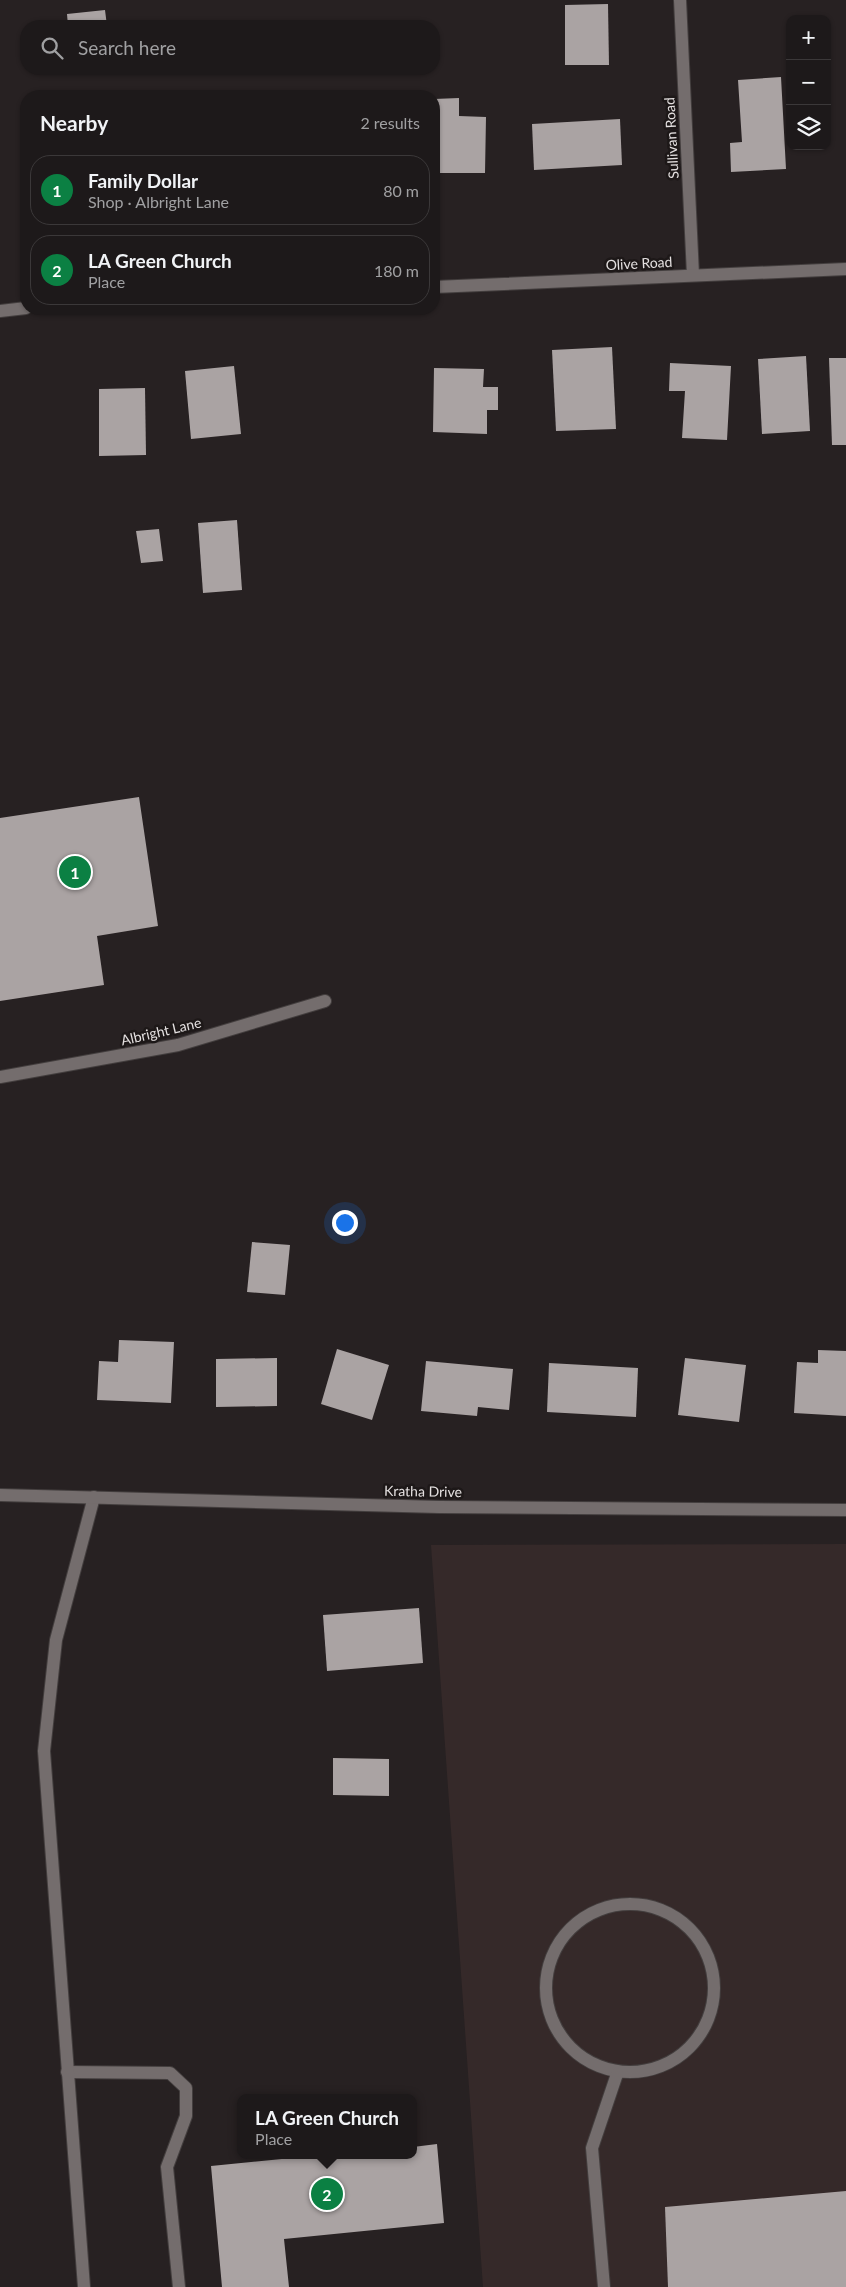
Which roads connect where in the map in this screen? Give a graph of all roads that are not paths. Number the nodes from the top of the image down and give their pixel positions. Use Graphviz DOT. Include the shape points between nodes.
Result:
graph roads {
  1 [pos="680,0"];
  2 [pos="846,269"];
  3 [pos="693,275"];
  4 [pos="440,287"];
  5 [pos="20,309"];
  6 [pos="0,311"];
  7 [pos="325,1000"];
  8 [pos="0,1077"];
  9 [pos="0,1495"];
  10 [pos="94,1497"];
  11 [pos="846,1510"];
  12 [pos="67,2072"];
  13 [pos="617,2074"];
  14 [pos="84,2287"];
  15 [pos="179,2287"];
  16 [pos="604,2287"];
  1 -- 3 [label="street, Sullivan Road"];
  2 -- 3 [label="street, Olive Road"];
  3 -- 4 [label="street, Olive Road"];
  5 -- 6 [label="street"];
  7 -- 8 [label="street, Albright Lane" via="178,1045"];
  9 -- 10 [label="street, Kratha Drive"];
  10 -- 11 [label="street, Kratha Drive" via="439,1507"];
  10 -- 12 [label="street" via="56,1640 44,1751"];
  12 -- 14 [label="street"];
  12 -- 15 [label="street" via="170,2073 186,2088 186,2116 167,2166"];
  13 -- 13 [label="street" via="658,2071 697,2043 716,1997 707,1950 670,1912 627,1902 582,1917 563,1934 547,1964 548,2015 565,2046"];
  13 -- 16 [label="street" via="592,2148"];
}
